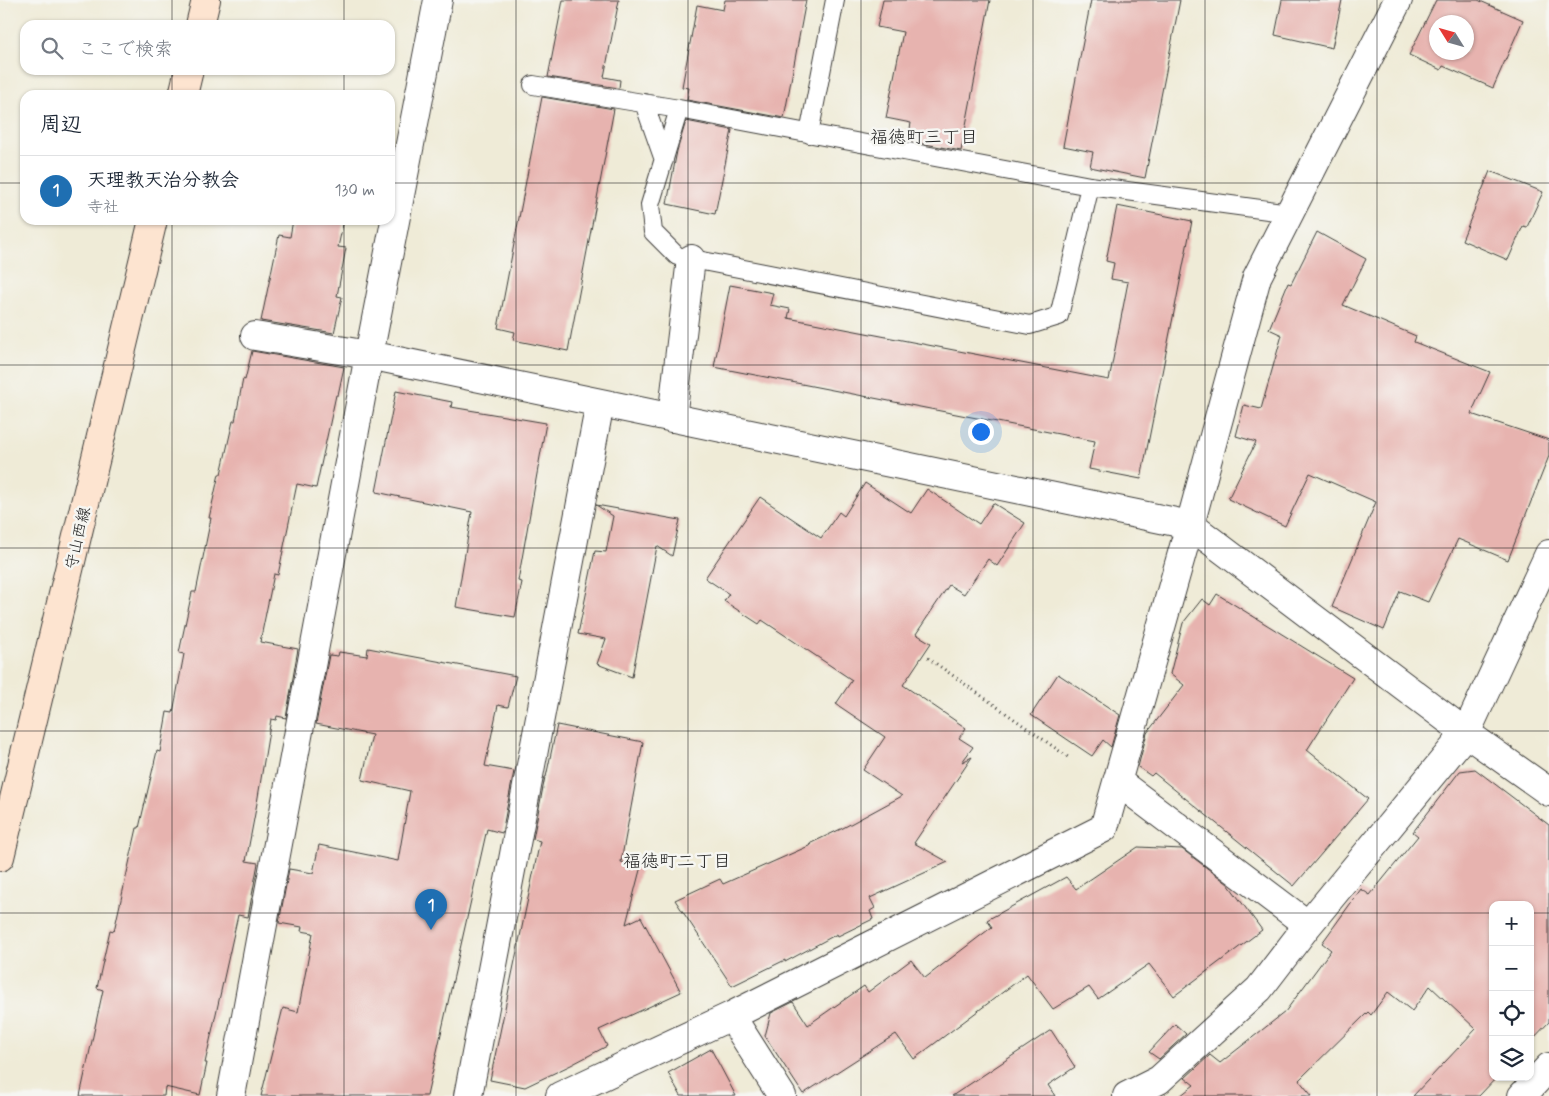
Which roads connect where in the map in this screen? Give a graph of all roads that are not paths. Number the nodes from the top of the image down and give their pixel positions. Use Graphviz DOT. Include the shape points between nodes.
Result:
graph roads {
  1 [pos="206,0"];
  2 [pos="438,0"];
  3 [pos="835,0"];
  4 [pos="1398,0"];
  5 [pos="201,20"];
  6 [pos="188,75"];
  7 [pos="532,85"];
  8 [pos="184,90"];
  9 [pos="644,104"];
  10 [pos="678,109"];
  11 [pos="809,134"];
  12 [pos="664,160"];
  13 [pos="1090,186"];
  14 [pos="1290,213"];
  15 [pos="395,221"];
  16 [pos="152,225"];
  17 [pos="394,225"];
  18 [pos="692,259"];
  19 [pos="254,336"];
  20 [pos="369,355"];
  21 [pos="600,403"];
  22 [pos="672,418"];
  23 [pos="1190,525"];
  24 [pos="1549,554"];
  25 [pos="1466,733"];
  26 [pos="1116,781"];
  27 [pos="1549,792"];
  28 [pos="8,799"];
  29 [pos="0,856"];
  30 [pos="1308,924"];
  31 [pos="731,1016"];
  32 [pos="1549,1067"];
  33 [pos="231,1096"];
  34 [pos="468,1096"];
  35 [pos="560,1096"];
  36 [pos="782,1096"];
  37 [pos="1127,1096"];
  38 [pos="1522,1096"];
  1 -- 5 [label="main road"];
  2 -- 15 [label="street"];
  3 -- 11 [label="lane"];
  4 -- 14 [label="street"];
  6 -- 8 [label="main road"];
  7 -- 9 [label="lane"];
  9 -- 10 [label="lane"];
  9 -- 12 [label="lane"];
  10 -- 11 [label="lane"];
  10 -- 12 [label="lane"];
  11 -- 13 [label="lane"];
  12 -- 18 [label="lane" via="650,205 653,232 677,256"];
  13 -- 14 [label="lane"];
  13 -- 18 [label="lane" via="1059,316 1030,326"];
  14 -- 23 [label="street" via="1257,277"];
  16 -- 28 [label="main road, 守山西線"];
  17 -- 20 [label="street"];
  18 -- 22 [label="street"];
  19 -- 20 [label="street"];
  20 -- 21 [label="street"];
  20 -- 33 [label="street"];
  21 -- 22 [label="street"];
  21 -- 34 [label="street"];
  22 -- 23 [label="street"];
  23 -- 25 [label="street"];
  23 -- 26 [label="street"];
  24 -- 25 [label="street"];
  25 -- 27 [label="street"];
  25 -- 30 [label="street"];
  26 -- 30 [label="street"];
  26 -- 31 [label="street" via="1104,828"];
  28 -- 29 [label="main road, 守山西線"];
  30 -- 37 [label="street" via="1259,989 1159,1080"];
  31 -- 35 [label="street"];
  31 -- 36 [label="street"];
  32 -- 38 [label="street"];
}
